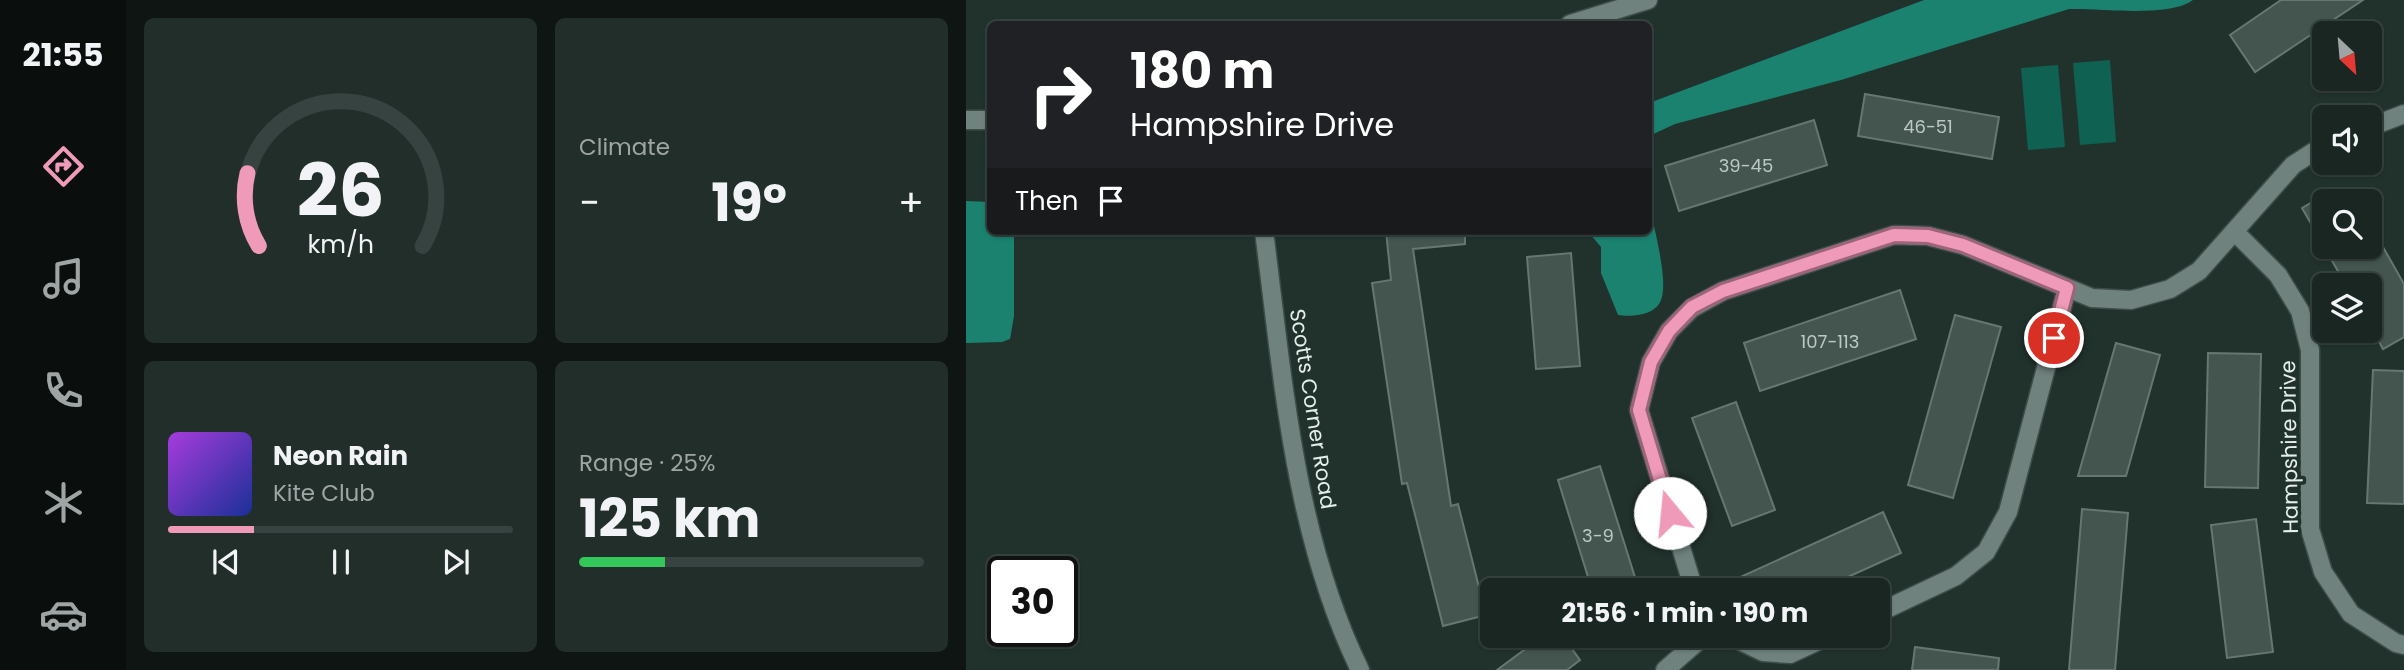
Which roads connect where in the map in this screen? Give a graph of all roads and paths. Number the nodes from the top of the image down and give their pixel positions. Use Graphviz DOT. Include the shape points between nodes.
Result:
graph roads {
  1 [pos="1648,0"];
  2 [pos="1580,21"];
  3 [pos="2404,114"];
  4 [pos="966,120"];
  5 [pos="987,120"];
  6 [pos="2382,122"];
  7 [pos="2312,153"];
  8 [pos="2235,232"];
  9 [pos="1265,235"];
  10 [pos="2067,288"];
  11 [pos="1689,578"];
  12 [pos="1890,607"];
  13 [pos="2404,645"];
  14 [pos="1690,648"];
  15 [pos="1755,648"];
  16 [pos="1803,648"];
  17 [pos="1360,670"];
  18 [pos="1665,670"];
  1 -- 2 [label="street"];
  3 -- 6 [label="street"];
  4 -- 5 [label="street"];
  7 -- 8 [label="street" via="2293,165"];
  8 -- 10 [label="street" via="2199,271 2170,289 2131,300 2092,298"];
  8 -- 13 [label="street, Hampshire Drive" via="2278,275 2300,311 2310,350 2310,529 2323,572 2351,614"];
  9 -- 17 [label="street, Scotts Corner Road" via="1305,511 1325,580"];
  10 -- 11 [label="street" via="1963,245 1928,236 1894,235 1723,291 1692,307 1669,331 1651,362 1639,410"];
  10 -- 12 [label="street" via="2008,512 1986,552 1956,576"];
  14 -- 18 [label="street"];
  15 -- 16 [label="street" via="1790,654"];
}
